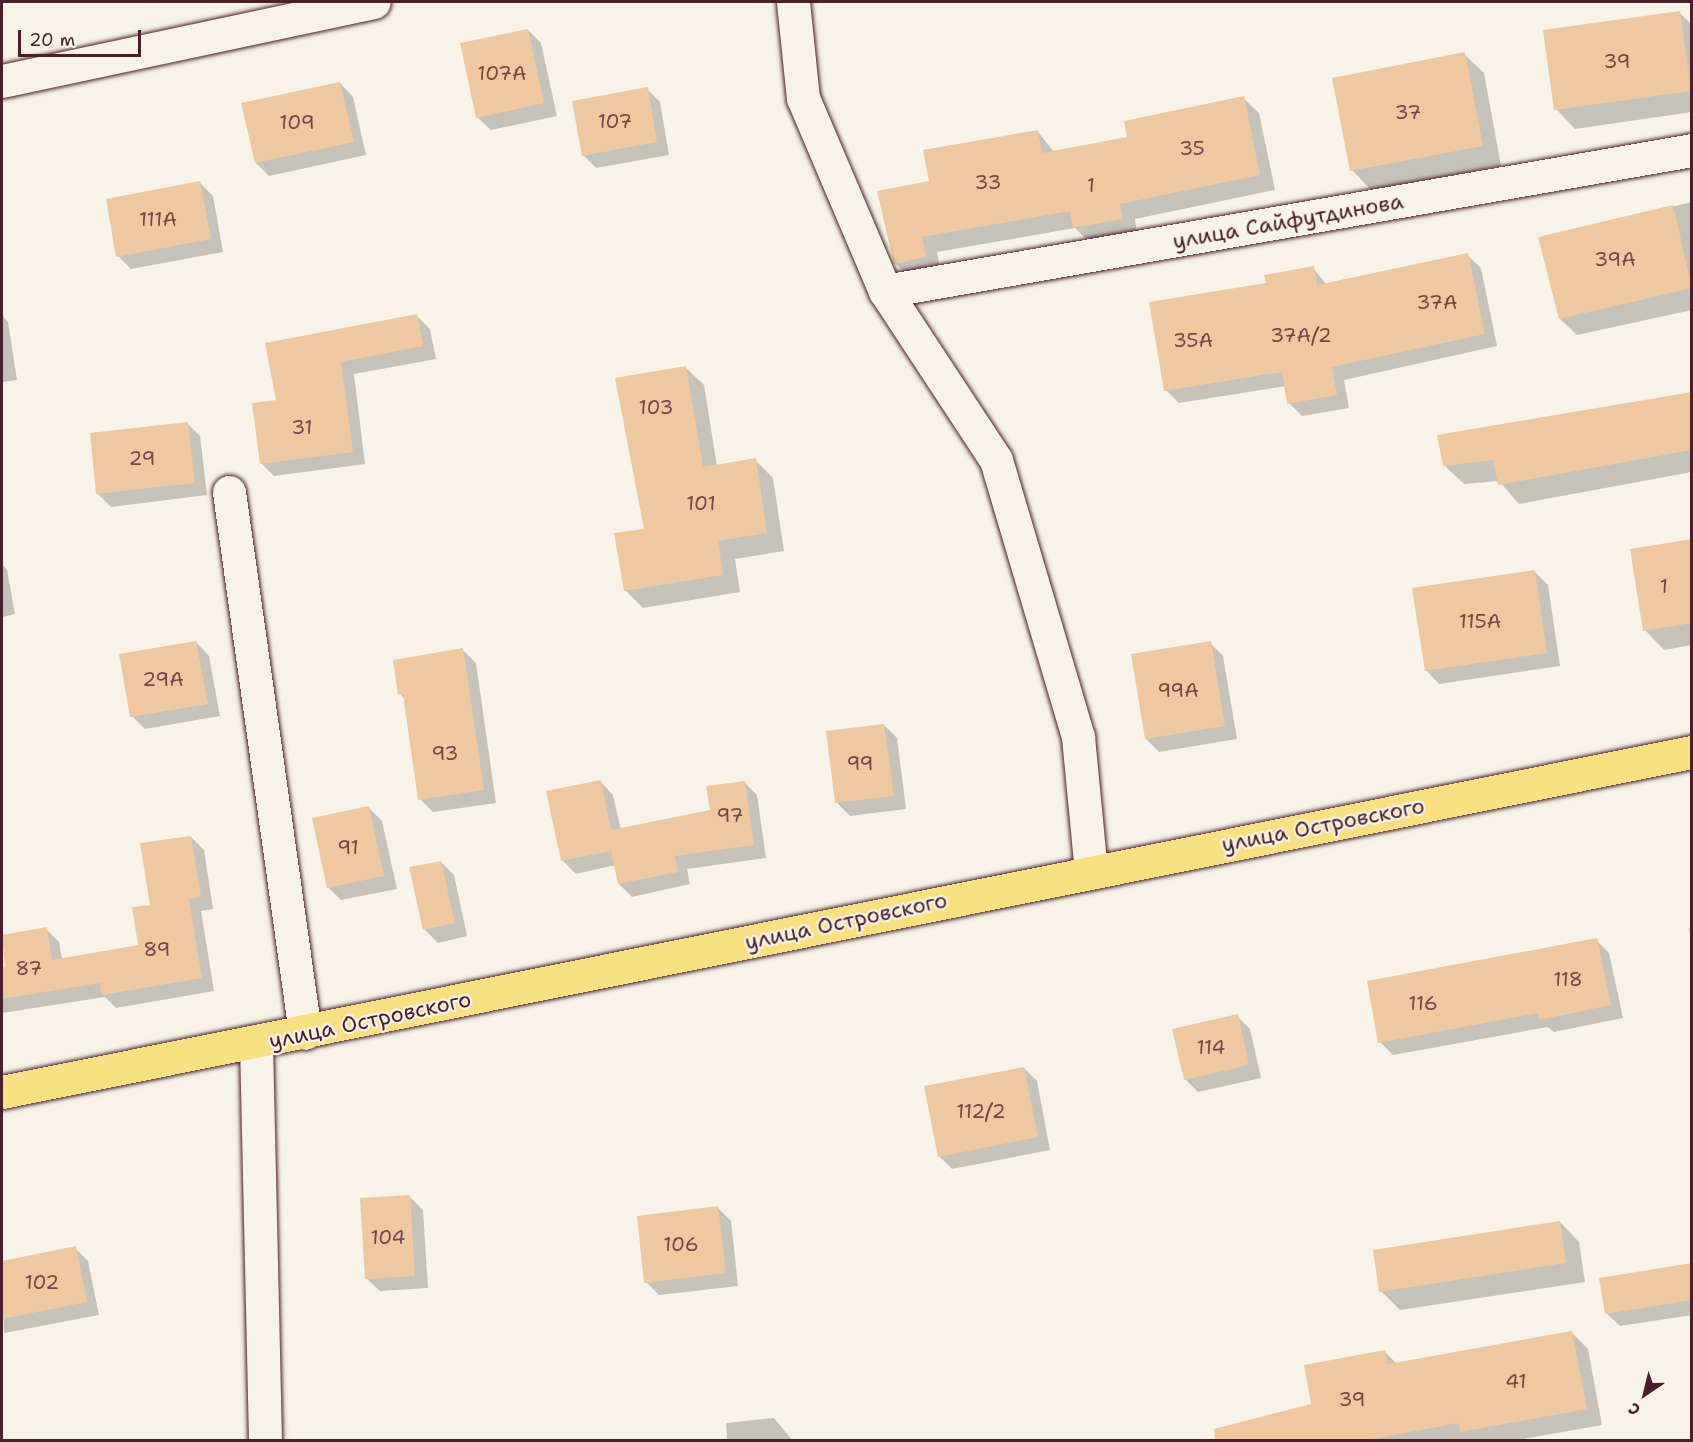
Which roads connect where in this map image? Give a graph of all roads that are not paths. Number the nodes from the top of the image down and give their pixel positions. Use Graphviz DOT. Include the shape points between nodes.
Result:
graph roads {
  1 [pos="374,2"];
  2 [pos="794,2"];
  3 [pos="2,81"];
  4 [pos="1692,150"];
  5 [pos="885,291"];
  6 [pos="229,492"];
  7 [pos="1692,752"];
  8 [pos="1091,871"];
  9 [pos="305,1033"];
  10 [pos="256,1043"];
  11 [pos="2,1092"];
  12 [pos="265,1440"];
  1 -- 3 [label="street"];
  2 -- 5 [label="street" via="803,98"];
  4 -- 5 [label="street, улица Сайфутдинова"];
  5 -- 8 [label="street" via="996,460 1078,737"];
  6 -- 9 [label="street"];
  7 -- 8 [label="main road, улица Островского"];
  8 -- 9 [label="main road, улица Островского"];
  9 -- 10 [label="main road, улица Островского"];
  10 -- 11 [label="main road, улица Островского"];
  10 -- 12 [label="street"];
}
